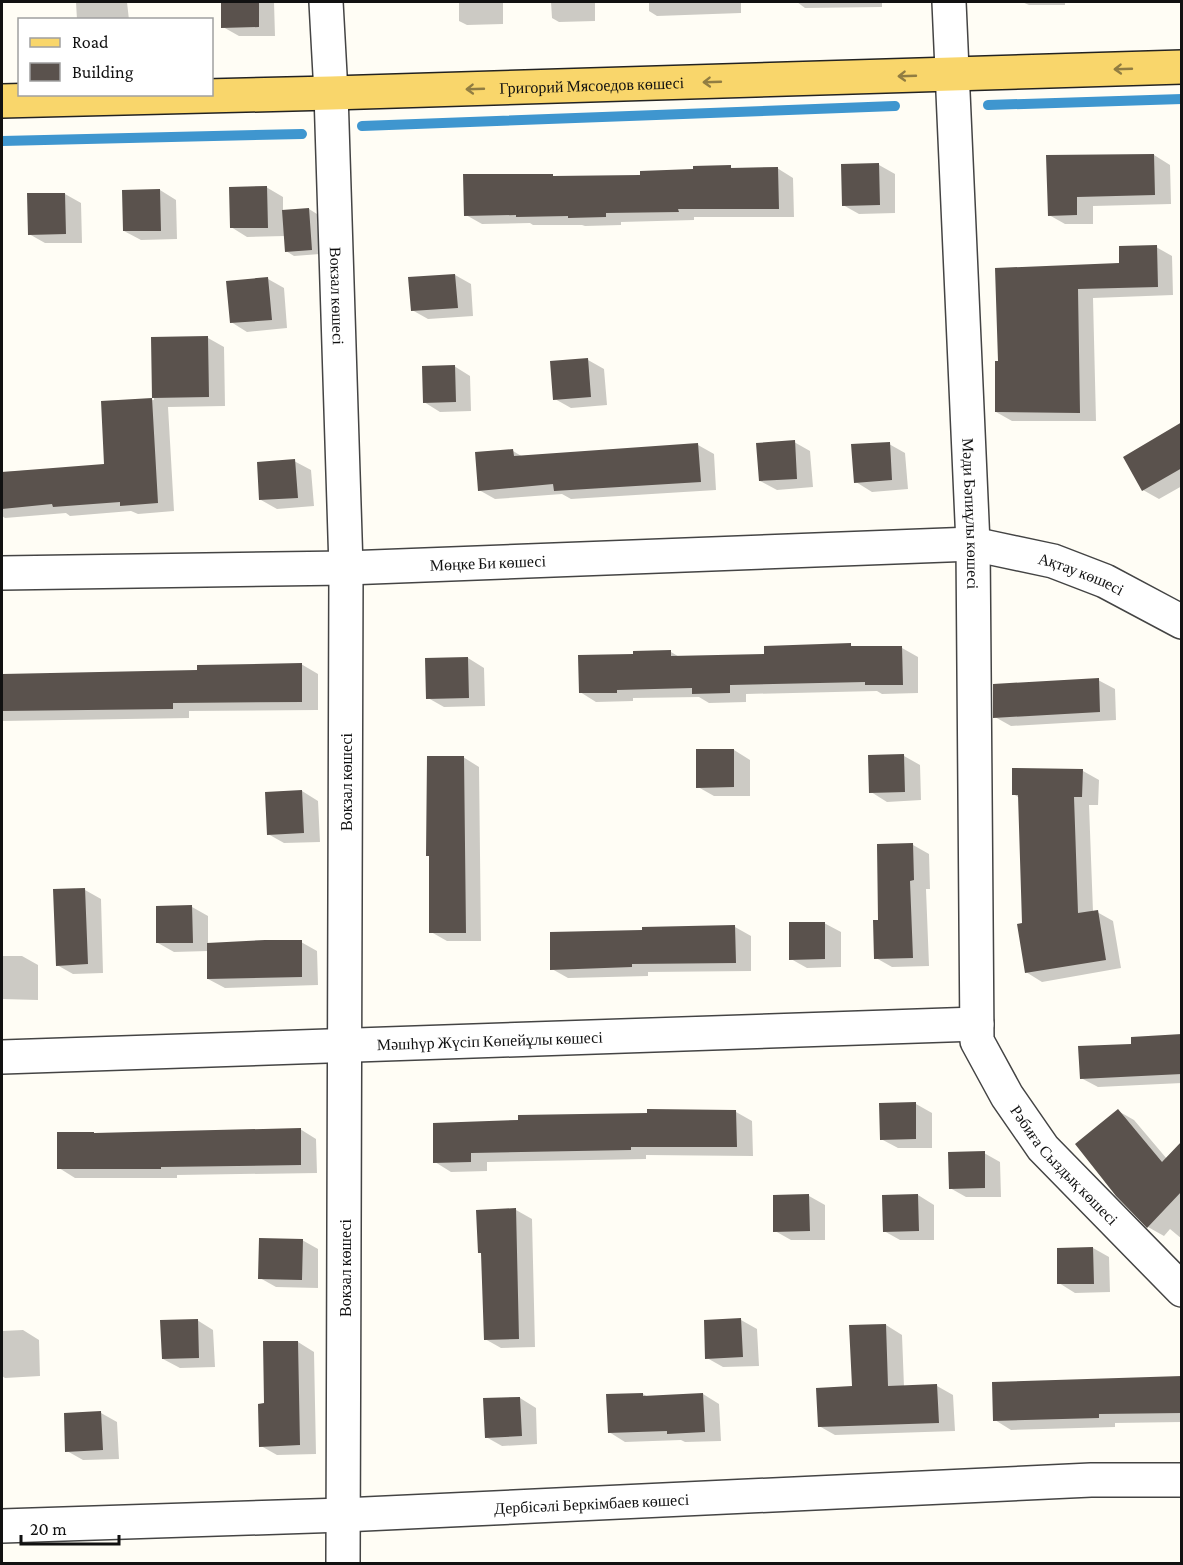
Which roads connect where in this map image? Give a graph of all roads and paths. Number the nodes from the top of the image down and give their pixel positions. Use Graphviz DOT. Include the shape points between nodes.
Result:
graph roads {
  1 [pos="326,2"];
  2 [pos="949,2"];
  3 [pos="1182,67"];
  4 [pos="951,75"];
  5 [pos="331,93"];
  6 [pos="208,96"];
  7 [pos="213,96"];
  8 [pos="2,101"];
  9 [pos="973,544"];
  10 [pos="346,568"];
  11 [pos="2,573"];
  12 [pos="1182,622"];
  13 [pos="977,1024"];
  14 [pos="346,1046"];
  15 [pos="2,1057"];
  16 [pos="1182,1290"];
  17 [pos="1182,1480"];
  18 [pos="343,1515"];
  19 [pos="2,1526"];
  20 [pos="343,1563"];
  1 -- 5 [label="street, Вокзал көшесі"];
  2 -- 4 [label="street, Мәди Бәпиұлы көшесі"];
  3 -- 4 [label="main road, Григорий Мясоедов көшесі, one-way"];
  4 -- 5 [label="main road, Григорий Мясоедов көшесі, one-way"];
  4 -- 9 [label="street, Мәди Бәпиұлы көшесі"];
  5 -- 7 [label="main road, Григорий Мясоедов көшесі"];
  5 -- 10 [label="street, Вокзал көшесі"];
  6 -- 8 [label="main road, Григорий Мясоедов көшесі"];
  9 -- 10 [label="street, Мөңке Би көшесі"];
  9 -- 12 [label="street, Ақтау көшесі" via="1053,561 1105,581"];
  9 -- 13 [label="street, Мәди Бәпиұлы көшесі"];
  10 -- 11 [label="street, Мөңке Би көшесі"];
  10 -- 14 [label="street, Вокзал көшесі"];
  13 -- 14 [label="street, Мәшһүр Жүсіп Көпейұлы көшесі"];
  13 -- 16 [label="street, Рәбиға Сыздық көшесі" via="977,1041 1007,1096 1043,1148"];
  14 -- 15 [label="street, Мәшһүр Жүсіп Көпейұлы көшесі"];
  14 -- 18 [label="street, Вокзал көшесі"];
  17 -- 18 [label="street, Дербісәлі Беркімбаев көшесі" via="1091,1480"];
  18 -- 19 [label="street, Дербісәлі Беркімбаев көшесі"];
  18 -- 20 [label="street, Вокзал көшесі"];
}
